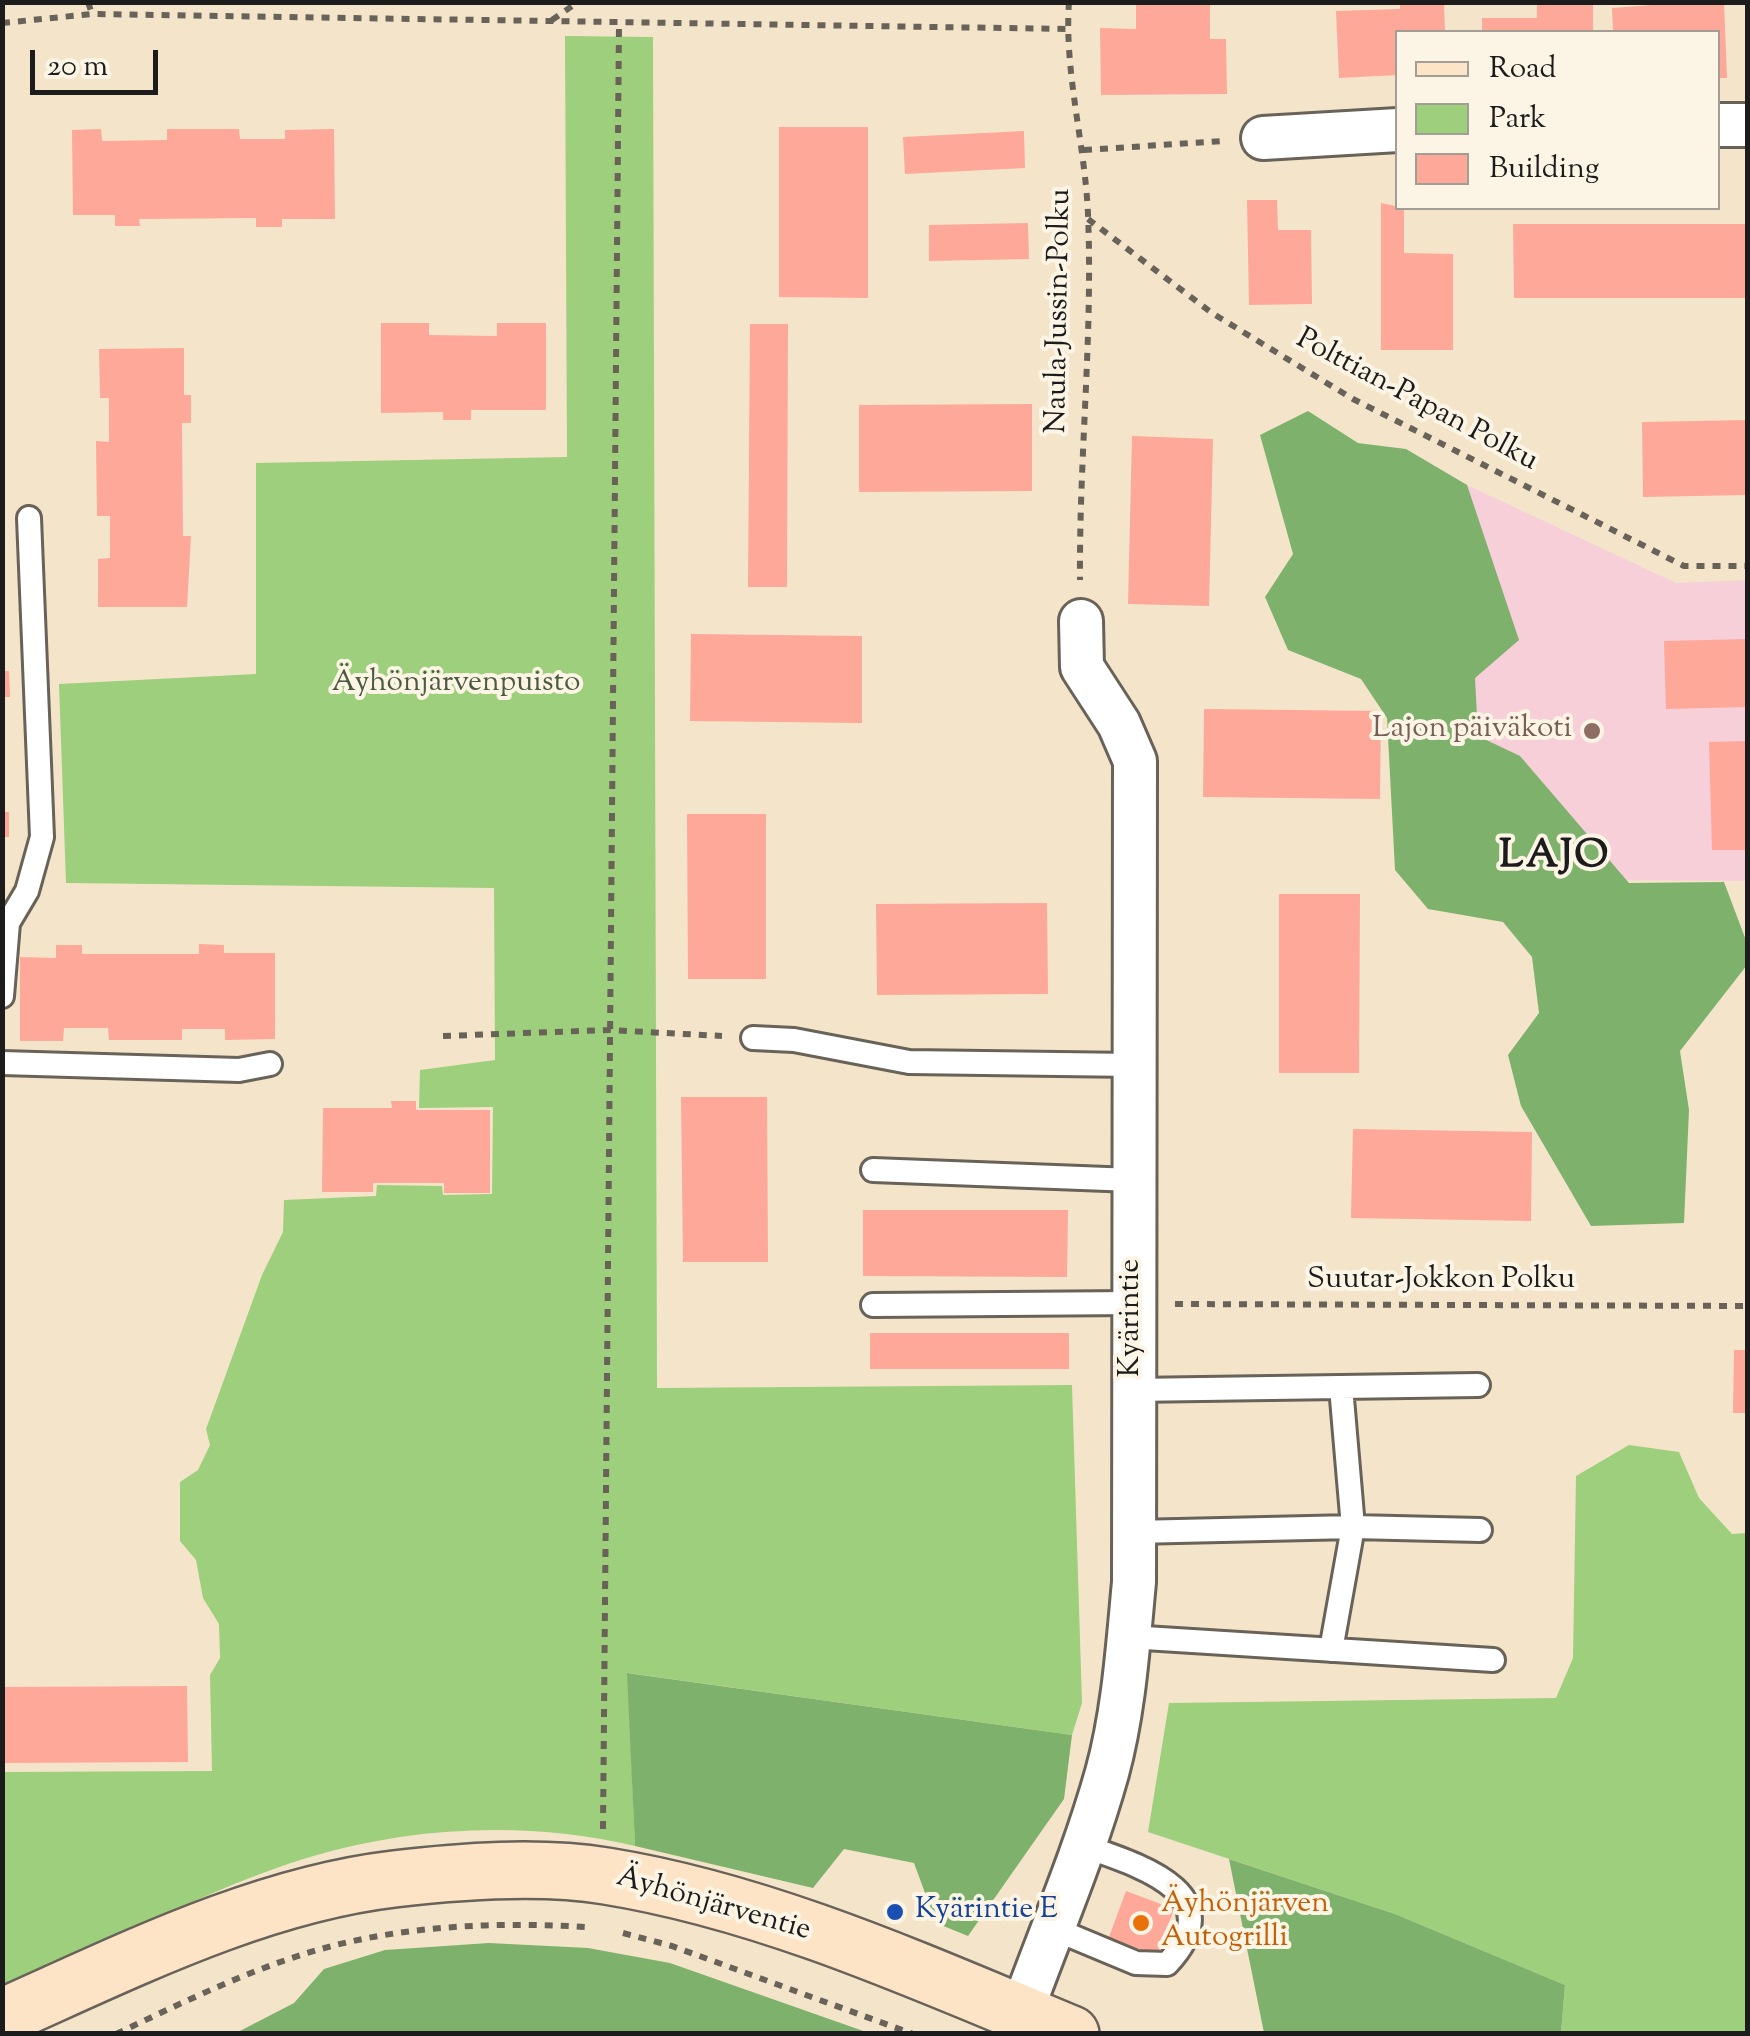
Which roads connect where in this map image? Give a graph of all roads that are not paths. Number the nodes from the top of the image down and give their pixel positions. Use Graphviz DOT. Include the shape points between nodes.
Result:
graph roads {
  1 [pos="1720,125"];
  2 [pos="1748,125"];
  3 [pos="1395,130"];
  4 [pos="1262,138"];
  5 [pos="29,518"];
  6 [pos="1081,621"];
  7 [pos="2,996"];
  8 [pos="753,1038"];
  9 [pos="2,1063"];
  10 [pos="270,1064"];
  11 [pos="1133,1065"];
  12 [pos="874,1170"];
  13 [pos="1133,1180"];
  14 [pos="1134,1303"];
  15 [pos="873,1305"];
  16 [pos="1478,1385"];
  17 [pos="1342,1387"];
  18 [pos="1133,1390"];
  19 [pos="1353,1527"];
  20 [pos="1480,1530"];
  21 [pos="1134,1532"];
  22 [pos="1129,1637"];
  23 [pos="1331,1650"];
  24 [pos="1493,1660"];
  25 [pos="1084,1846"];
  26 [pos="1052,1928"];
  27 [pos="1021,2013"];
  28 [pos="2,2017"];
  29 [pos="1071,2034"];
  1 -- 2 [label="street"];
  3 -- 4 [label="street"];
  5 -- 7 [label="lane" via="42,837 8,924"];
  6 -- 11 [label="street, Kyärintie" via="1082,668 1135,761"];
  8 -- 11 [label="lane" via="909,1062"];
  9 -- 10 [label="lane" via="239,1070"];
  11 -- 13 [label="street, Kyärintie"];
  12 -- 13 [label="lane"];
  13 -- 14 [label="street, Kyärintie"];
  14 -- 15 [label="lane"];
  14 -- 18 [label="street, Kyärintie"];
  16 -- 17 [label="lane"];
  17 -- 18 [label="lane"];
  17 -- 19 [label="lane"];
  18 -- 21 [label="street, Kyärintie"];
  19 -- 20 [label="lane"];
  19 -- 21 [label="lane"];
  19 -- 23 [label="lane"];
  21 -- 22 [label="street, Kyärintie"];
  22 -- 23 [label="lane"];
  22 -- 25 [label="street, Kyärintie" via="1108,1770"];
  23 -- 24 [label="lane"];
  25 -- 26 [label="street, Kyärintie"];
  25 -- 26 [label="lane" via="1157,1873 1182,1894 1191,1922 1184,1946 1167,1964 1136,1963"];
  26 -- 27 [label="street, Kyärintie"];
  27 -- 28 [label="main road, Äyhönjärventie" via="722,1902 603,1901 493,1872 409,1878 311,1896 218,1926"];
  27 -- 29 [label="main road, Äyhönjärventie"];
}
